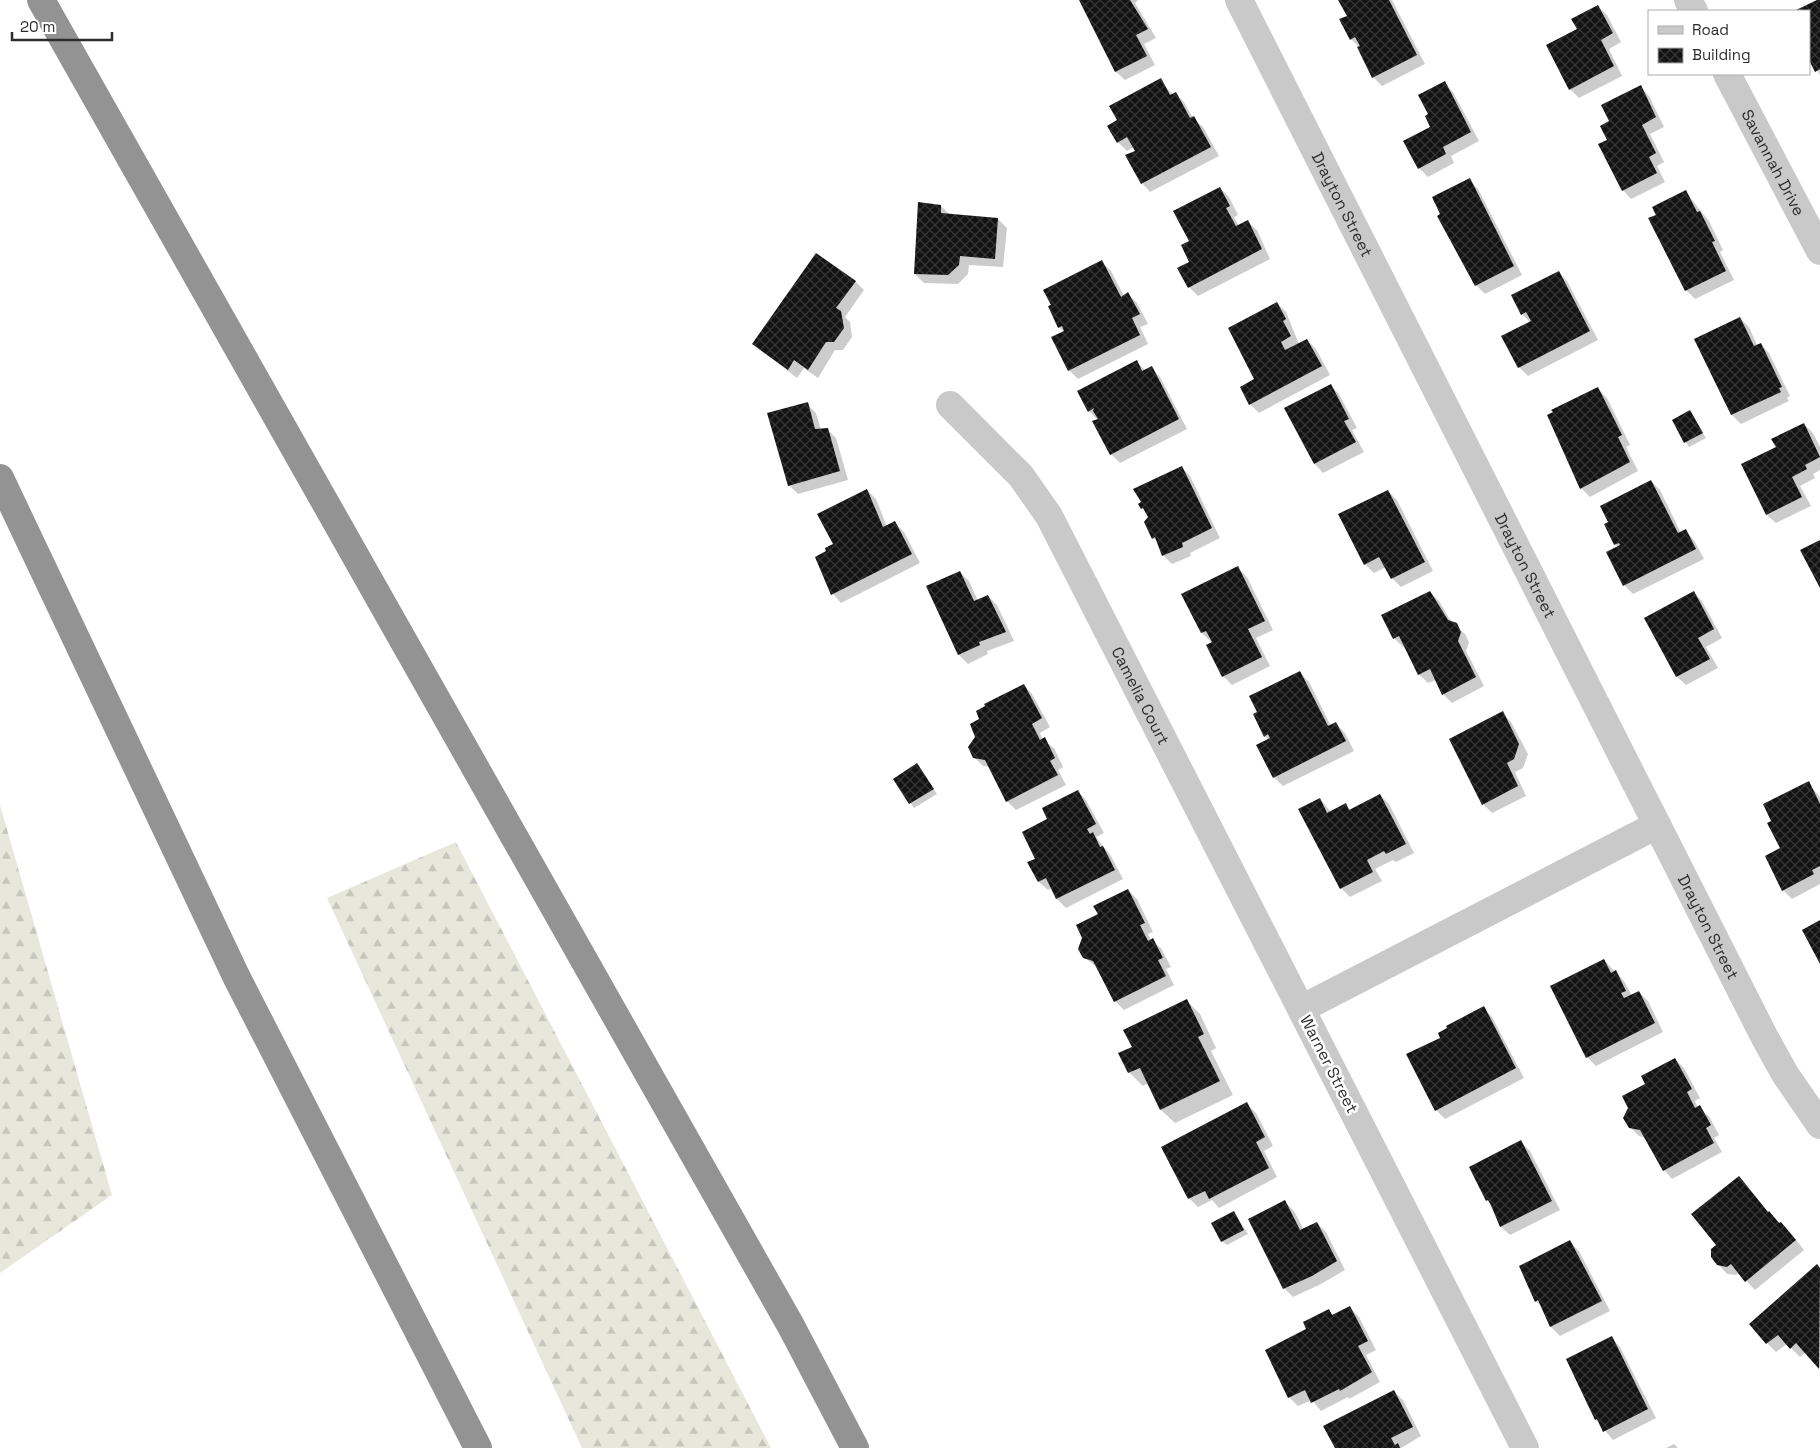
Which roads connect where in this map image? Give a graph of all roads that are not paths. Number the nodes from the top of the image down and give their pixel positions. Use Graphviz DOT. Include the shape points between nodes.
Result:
graph roads {
  1 [pos="41,0"];
  2 [pos="1238,0"];
  3 [pos="1728,75"];
  4 [pos="1820,251"];
  5 [pos="950,405"];
  6 [pos="0,478"];
  7 [pos="1657,825"];
  8 [pos="1301,1009"];
  9 [pos="1820,1125"];
  10 [pos="478,1448"];
  11 [pos="855,1448"];
  12 [pos="1525,1448"];
  1 -- 11 [label="highway" via="786,1318"];
  2 -- 7 [label="street, Drayton Street"];
  3 -- 4 [label="street, Savannah Drive"];
  5 -- 8 [label="street, Camelia Court" via="1021,476 1049,516"];
  6 -- 10 [label="highway" via="237,978"];
  7 -- 8 [label="street, Warner Street"];
  7 -- 9 [label="street, Drayton Street" via="1765,1038"];
  8 -- 12 [label="street, Warner Street"];
}
